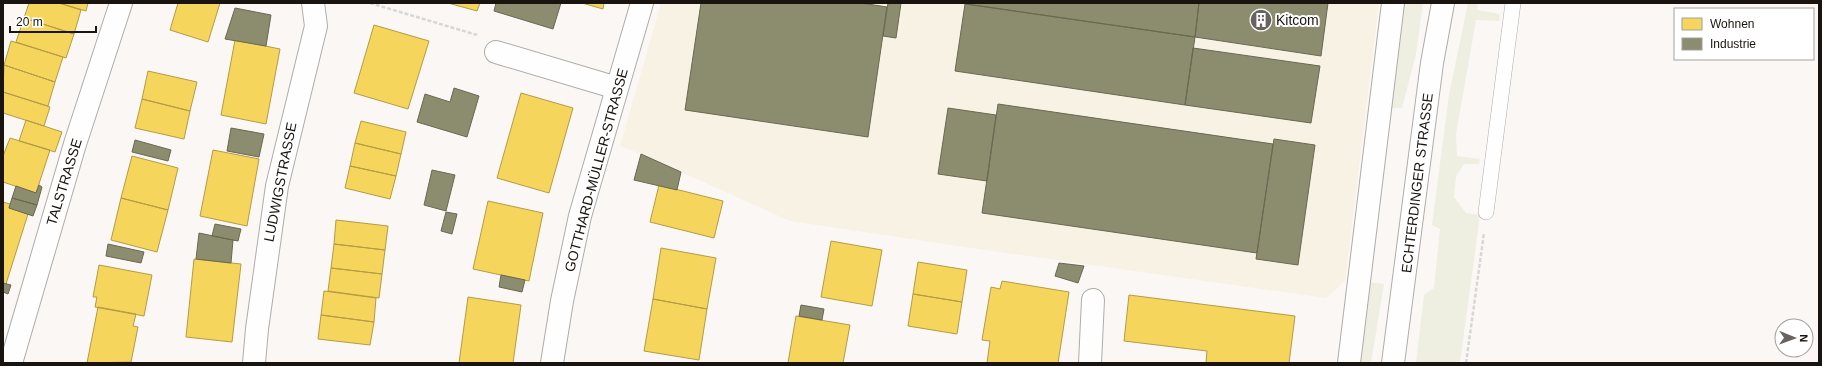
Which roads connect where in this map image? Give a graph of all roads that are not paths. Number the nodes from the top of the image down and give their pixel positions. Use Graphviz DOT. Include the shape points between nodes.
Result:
graph roads {
  1 [pos="121,3"];
  2 [pos="313,3"];
  3 [pos="642,3"];
  4 [pos="1393,3"];
  5 [pos="1443,3"];
  6 [pos="1513,3"];
  7 [pos="496,52"];
  8 [pos="617,88"];
  9 [pos="1486,212"];
  10 [pos="1093,300"];
  11 [pos="11,363"];
  12 [pos="254,363"];
  13 [pos="552,363"];
  14 [pos="1090,363"];
  15 [pos="1349,363"];
  16 [pos="1393,363"];
  1 -- 11 [label="street, TALSTRASSE" via="75,144"];
  2 -- 12 [label="street, LUDWIGSTRASSE" via="316,26 277,186"];
  3 -- 8 [label="street, GOTTHARD-MÜLLER-STRASSE"];
  4 -- 15 [label="street"];
  5 -- 16 [label="street, ECHTERDINGER STRASSE" via="1432,63"];
  6 -- 9 [label="lane"];
  7 -- 8 [label="street"];
  8 -- 13 [label="street, GOTTHARD-MÜLLER-STRASSE" via="580,216"];
  10 -- 14 [label="street"];
}
